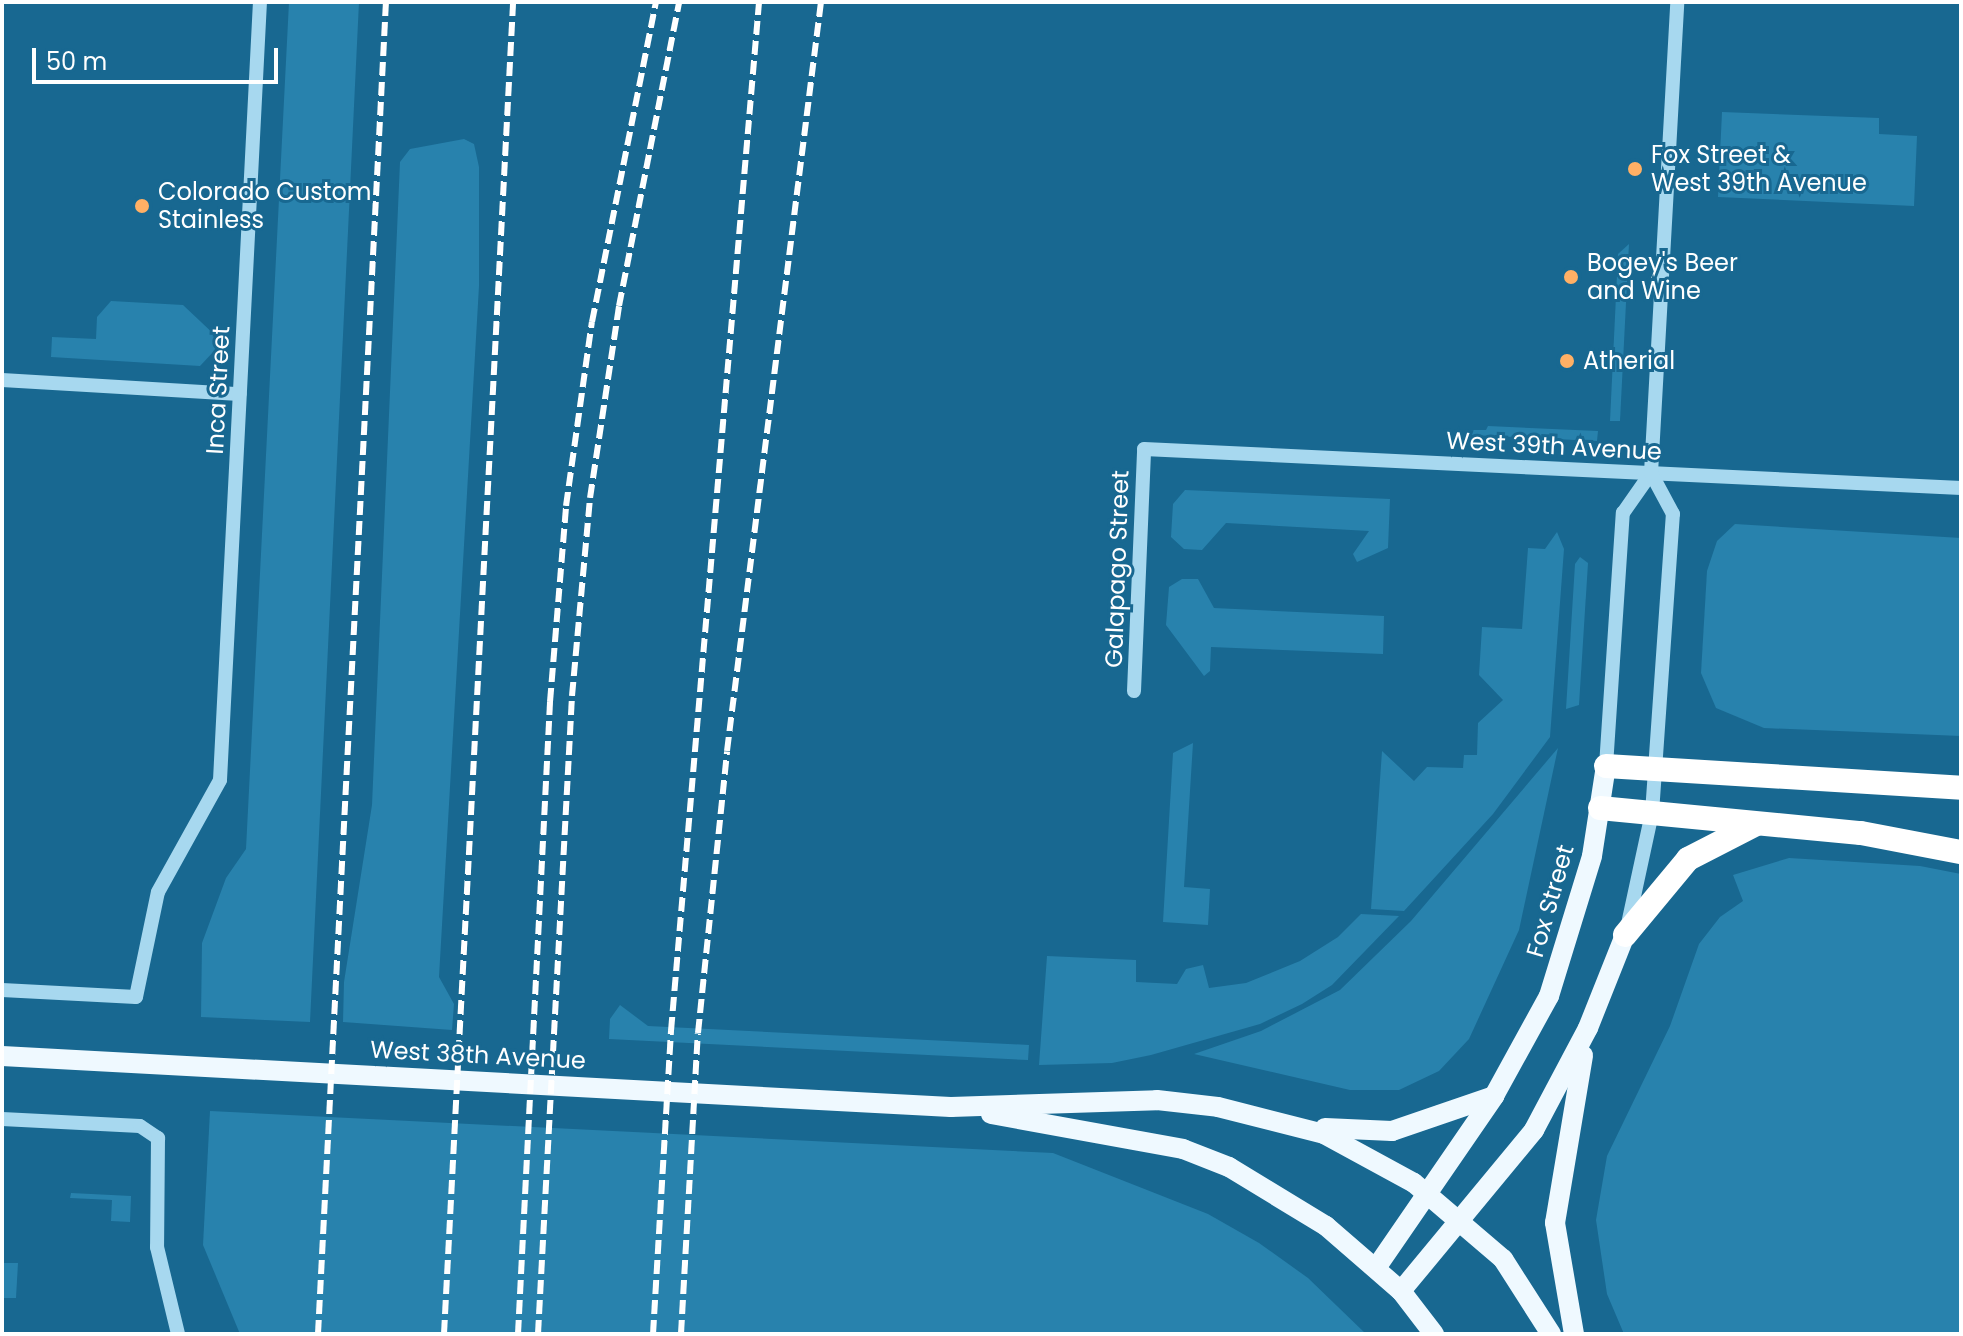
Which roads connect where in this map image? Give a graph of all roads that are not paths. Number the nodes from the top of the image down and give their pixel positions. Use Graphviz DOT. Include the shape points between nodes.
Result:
graph roads {
  1 [pos="260,2"];
  2 [pos="1677,2"];
  3 [pos="2,380"];
  4 [pos="240,394"];
  5 [pos="1144,449"];
  6 [pos="1651,473"];
  7 [pos="1961,488"];
  8 [pos="1134,691"];
  9 [pos="1606,766"];
  10 [pos="1657,769"];
  11 [pos="1961,788"];
  12 [pos="1600,808"];
  13 [pos="1652,813"];
  14 [pos="1759,823"];
  15 [pos="1961,852"];
  16 [pos="1625,935"];
  17 [pos="2,990"];
  18 [pos="1588,1028"];
  19 [pos="2,1056"];
  20 [pos="1494,1096"];
  21 [pos="951,1107"];
  22 [pos="2,1119"];
  23 [pos="1290,1124"];
  24 [pos="1428,1193"];
  25 [pos="1462,1220"];
  26 [pos="1376,1268"];
  27 [pos="1401,1291"];
  28 [pos="178,1334"];
  29 [pos="1434,1334"];
  30 [pos="1551,1334"];
  31 [pos="1574,1334"];
  1 -- 4 [label="street, Inca Street"];
  2 -- 6 [label="street"];
  3 -- 4 [label="street"];
  4 -- 17 [label="street, Inca Street" via="220,780 158,892 136,997"];
  5 -- 6 [label="street, West 39th Avenue"];
  5 -- 8 [label="street, Galapago Street"];
  6 -- 7 [label="street, West 39th Avenue"];
  6 -- 9 [label="street, Fox Street" via="1623,513"];
  6 -- 10 [label="street" via="1673,514"];
  9 -- 10 [label="highway"];
  9 -- 12 [label="main road, Fox Street"];
  10 -- 11 [label="highway"];
  10 -- 13 [label="street"];
  12 -- 13 [label="highway"];
  12 -- 20 [label="main road, Fox Street" via="1567,946 1543,1007"];
  13 -- 14 [label="highway"];
  13 -- 16 [label="street"];
  14 -- 15 [label="highway" via="1903,838"];
  14 -- 16 [label="highway" via="1688,859"];
  16 -- 18 [label="main road"];
  18 -- 25 [label="main road" via="1534,1130"];
  18 -- 31 [label="main road" via="1555,1223"];
  19 -- 21 [label="main road, West 38th Avenue"];
  20 -- 23 [label="main road" via="1392,1131"];
  20 -- 24 [label="main road, Fox Street"];
  21 -- 23 [label="main road, West 38th Avenue" via="1157,1100"];
  21 -- 26 [label="main road, West 38th Avenue" via="1183,1149 1229,1167 1296,1205"];
  22 -- 28 [label="street" via="140,1126 158,1138 157,1247"];
  23 -- 24 [label="main road, West 38th Avenue" via="1349,1146"];
  24 -- 25 [label="main road, West 38th Avenue"];
  24 -- 26 [label="main road, Fox Street"];
  25 -- 27 [label="main road"];
  25 -- 30 [label="main road" via="1503,1259"];
  26 -- 27 [label="main road"];
  27 -- 29 [label="main road"];
}
